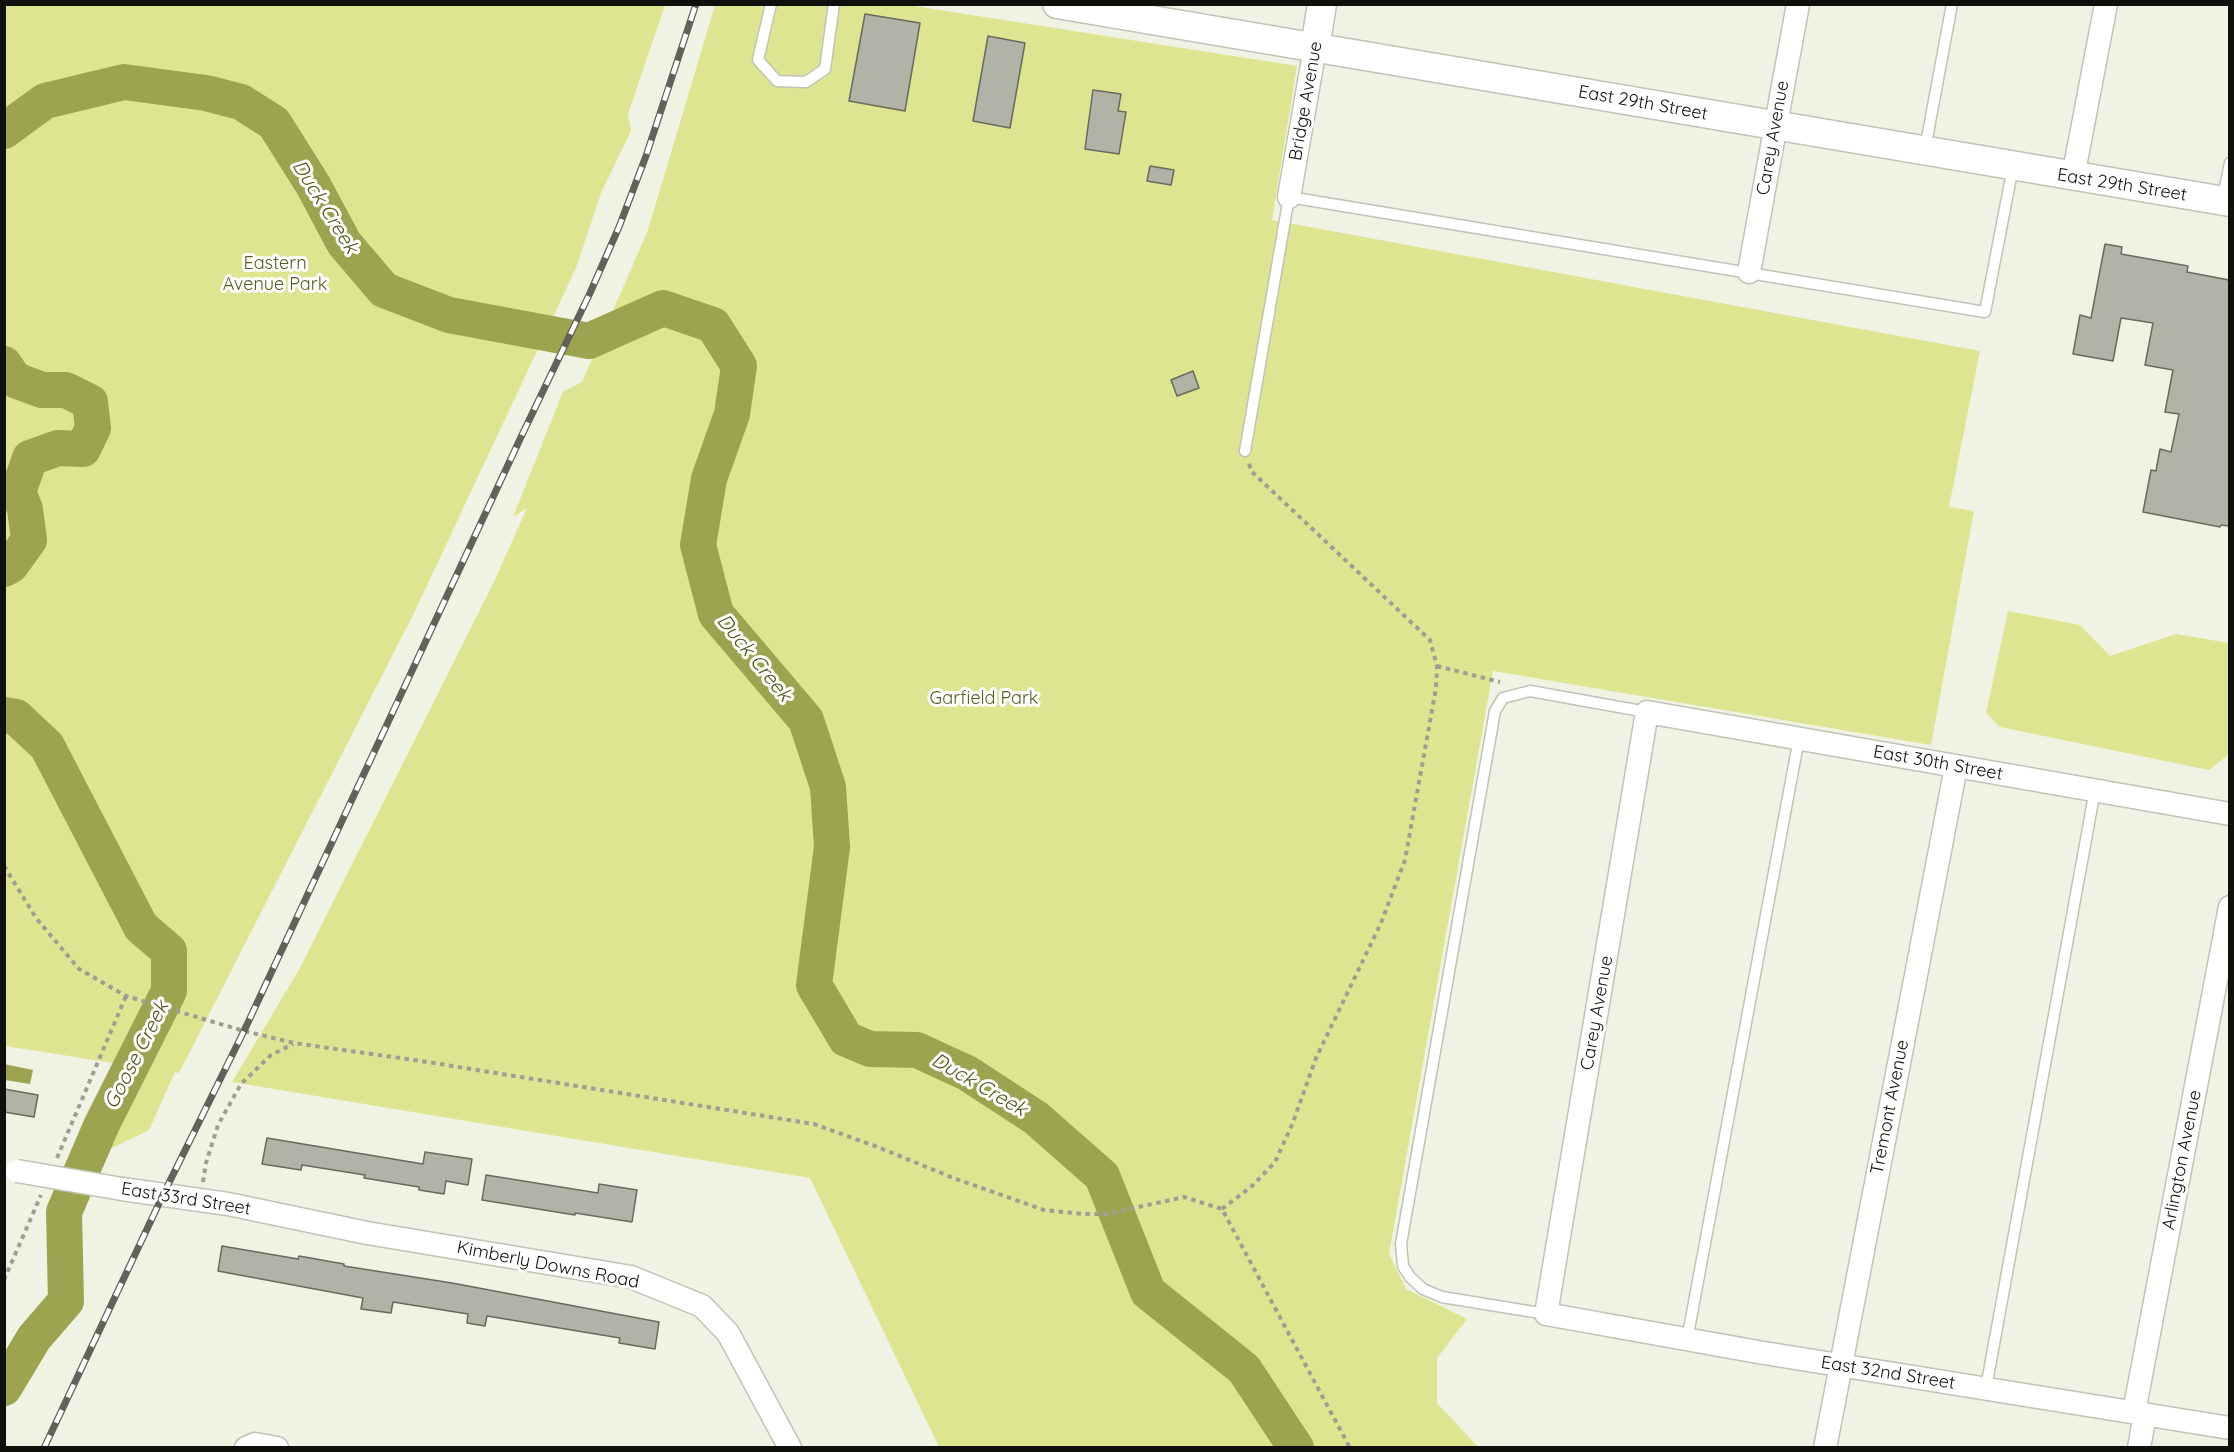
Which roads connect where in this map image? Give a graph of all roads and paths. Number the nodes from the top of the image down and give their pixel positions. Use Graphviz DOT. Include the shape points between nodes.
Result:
graph roads {
  1 [pos="771,4"];
  2 [pos="834,4"];
  3 [pos="1057,4"];
  4 [pos="1322,4"];
  5 [pos="1798,4"];
  6 [pos="1952,4"];
  7 [pos="2106,4"];
  8 [pos="1315,48"];
  9 [pos="1776,125"];
  10 [pos="1924,152"];
  11 [pos="2229,163"];
  12 [pos="2013,167"];
  13 [pos="2073,177"];
  14 [pos="1289,197"];
  15 [pos="2226,201"];
  16 [pos="1749,272"];
  17 [pos="1245,451"];
  18 [pos="1437,666"];
  19 [pos="1530,691"];
  20 [pos="1647,712"];
  21 [pos="1799,738"];
  22 [pos="1956,767"];
  23 [pos="2095,790"];
  24 [pos="2229,814"];
  25 [pos="4,866"];
  26 [pos="2229,907"];
  27 [pos="126,996"];
  28 [pos="294,1043"];
  29 [pos="56,1160"];
  30 [pos="11,1170"];
  31 [pos="42,1193"];
  32 [pos="201,1200"];
  33 [pos="1222,1209"];
  34 [pos="367,1233"];
  35 [pos="4,1280"];
  36 [pos="1546,1314"];
  37 [pos="1687,1340"];
  38 [pos="1840,1365"];
  39 [pos="1986,1388"];
  40 [pos="2140,1413"];
  41 [pos="2229,1428"];
  42 [pos="246,1448"];
  43 [pos="277,1448"];
  44 [pos="790,1448"];
  45 [pos="1350,1448"];
  46 [pos="1825,1448"];
  47 [pos="2139,1448"];
  1 -- 2 [label="lane" via="758,60 777,81 806,82 825,69"];
  3 -- 8 [label="street, East 29th Street" via="1176,20"];
  4 -- 8 [label="street, Bridge Avenue"];
  5 -- 9 [label="street, Carey Avenue"];
  6 -- 10 [label="lane"];
  7 -- 13 [label="street"];
  8 -- 9 [label="street, East 29th Street"];
  8 -- 14 [label="street, Bridge Avenue"];
  9 -- 10 [label="street, East 29th Street"];
  9 -- 16 [label="street, Carey Avenue"];
  10 -- 12 [label="street, East 29th Street"];
  11 -- 15 [label="lane"];
  12 -- 13 [label="street, East 29th Street"];
  12 -- 16 [label="lane" via="1985,312"];
  13 -- 15 [label="street, East 29th Street"];
  14 -- 16 [label="lane"];
  14 -- 17 [label="lane"];
  17 -- 18 [label="path" via="1251,471 1430,640"];
  18 -- 19 [label="path"];
  18 -- 33 [label="path" via="1405,860 1381,923 1316,1058 1275,1162"];
  19 -- 20 [label="lane"];
  19 -- 36 [label="lane" via="1503,698 1495,711 1401,1245 1403,1266 1423,1289 1442,1297"];
  20 -- 21 [label="street, East 30th Street"];
  20 -- 36 [label="street, Carey Avenue"];
  21 -- 22 [label="street, East 30th Street"];
  21 -- 37 [label="lane"];
  22 -- 23 [label="street, East 30th Street"];
  22 -- 38 [label="street, Tremont Avenue"];
  23 -- 24 [label="street, East 30th Street"];
  23 -- 39 [label="lane"];
  25 -- 27 [label="path" via="36,918 79,969"];
  26 -- 40 [label="street, Arlington Avenue"];
  27 -- 28 [label="path"];
  27 -- 29 [label="path"];
  28 -- 32 [label="path" via="271,1055 241,1084 218,1125 206,1163"];
  28 -- 33 [label="path" via="814,1124 1044,1210 1107,1214 1184,1197"];
  30 -- 32 [label="street, East 33rd Street, bridge"];
  31 -- 35 [label="path"];
  32 -- 34 [label="street, East 33rd Street"];
  33 -- 45 [label="path"];
  34 -- 44 [label="street, Kimberly Downs Road" via="631,1277 702,1306 728,1333"];
  36 -- 37 [label="street, East 32nd Street"];
  37 -- 38 [label="street, East 32nd Street"];
  38 -- 39 [label="street, East 32nd Street"];
  38 -- 46 [label="street, Tremont Avenue"];
  39 -- 40 [label="street, East 32nd Street"];
  40 -- 41 [label="street, East 32nd Street"];
  40 -- 47 [label="street, Arlington Avenue"];
  42 -- 43 [label="street" via="255,1444"];
}
